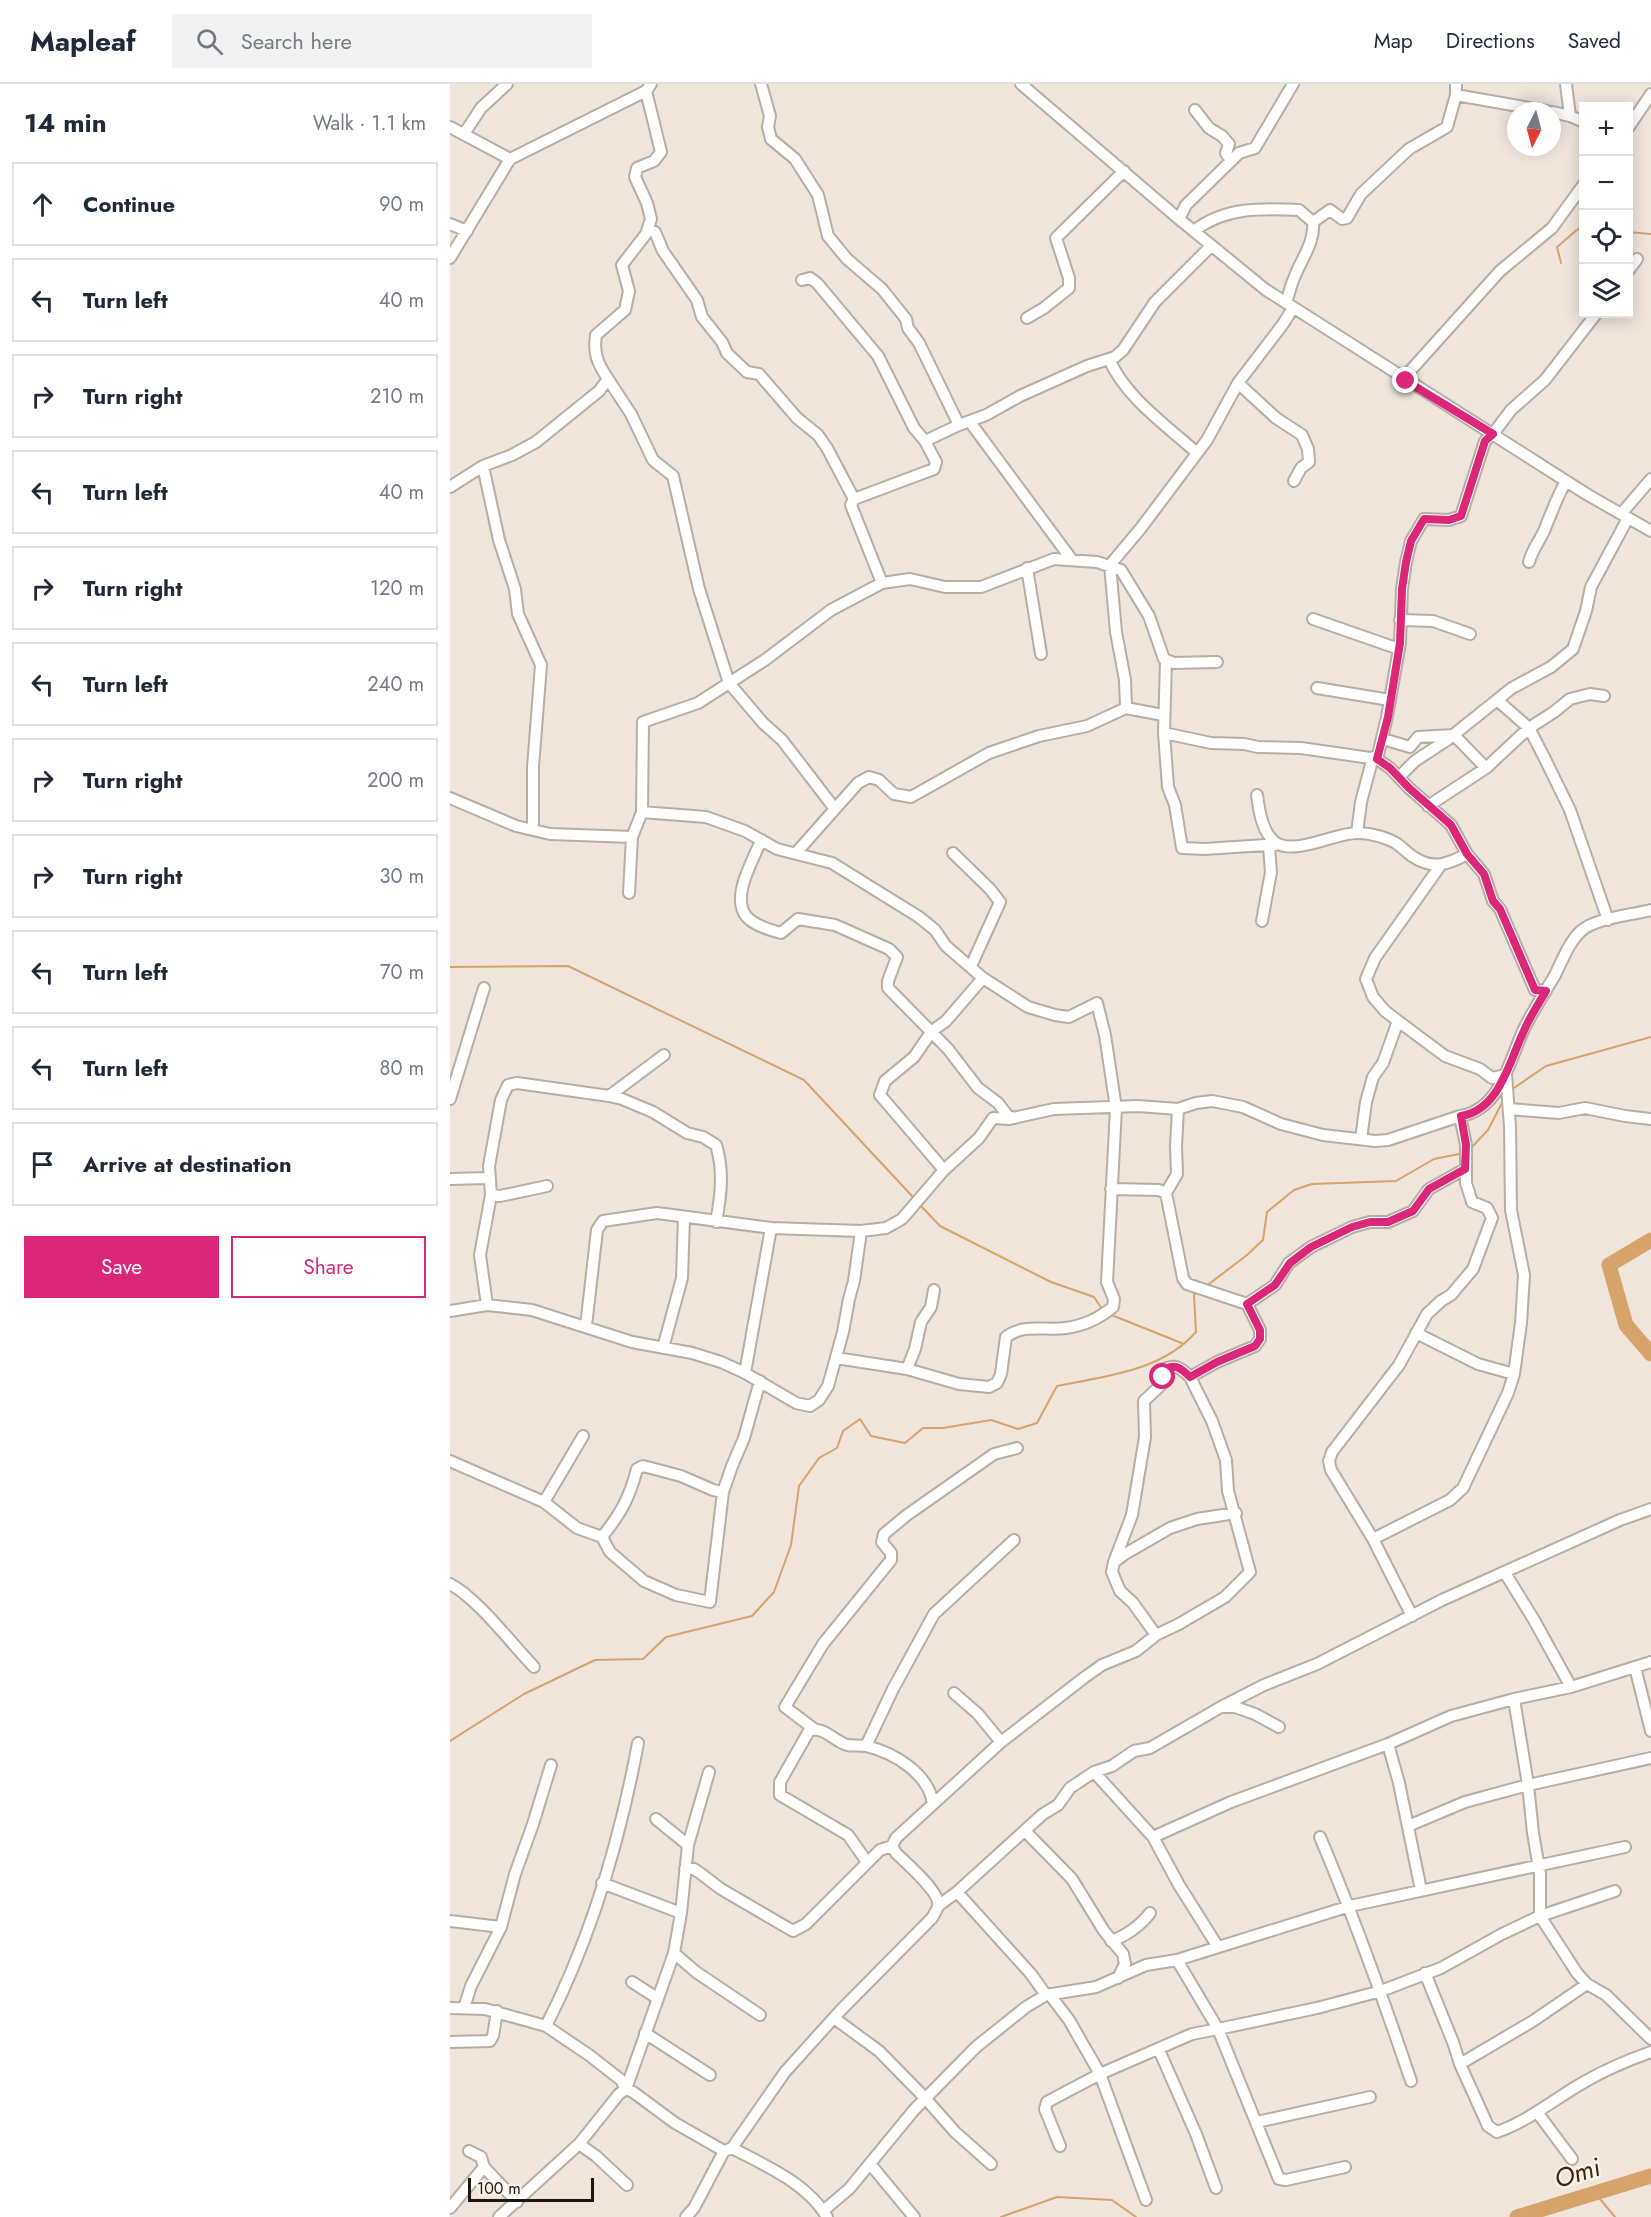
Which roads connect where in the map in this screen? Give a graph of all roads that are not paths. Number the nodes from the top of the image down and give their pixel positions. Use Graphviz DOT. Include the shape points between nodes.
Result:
graph roads {
  1 [pos="507,84"];
  2 [pos="761,84"];
  3 [pos="1021,84"];
  4 [pos="1293,84"];
  5 [pos="1566,84"];
  6 [pos="649,88"];
  7 [pos="1456,90"];
  8 [pos="1651,94"];
  9 [pos="1507,102"];
  10 [pos="1195,110"];
  11 [pos="1561,114"];
  12 [pos="1570,116"];
  13 [pos="1579,120"];
  14 [pos="1633,122"];
  15 [pos="450,127"];
  16 [pos="464,134"];
  17 [pos="510,159"];
  18 [pos="1231,161"];
  19 [pos="1124,171"];
  20 [pos="1579,191"];
  21 [pos="1179,219"];
  22 [pos="1313,222"];
  23 [pos="450,224"];
  24 [pos="648,229"];
  25 [pos="467,231"];
  26 [pos="1194,231"];
  27 [pos="1211,246"];
  28 [pos="450,258"];
  29 [pos="1637,259"];
  30 [pos="1633,265"];
  31 [pos="802,280"];
  32 [pos="1289,305"];
  33 [pos="1027,318"];
  34 [pos="1593,318"];
  35 [pos="1109,359"];
  36 [pos="608,379"];
  37 [pos="1406,381"];
  38 [pos="1238,383"];
  39 [pos="964,423"];
  40 [pos="1493,434"];
  41 [pos="925,441"];
  42 [pos="1197,453"];
  43 [pos="483,466"];
  44 [pos="1651,480"];
  45 [pos="1294,481"];
  46 [pos="1566,481"];
  47 [pos="450,487"];
  48 [pos="854,499"];
  49 [pos="1624,516"];
  50 [pos="1651,531"];
  51 [pos="1072,560"];
  52 [pos="1529,562"];
  53 [pos="1110,565"];
  54 [pos="1028,568"];
  55 [pos="882,583"];
  56 [pos="1313,619"];
  57 [pos="1400,620"];
  58 [pos="1470,634"];
  59 [pos="1399,649"];
  60 [pos="1041,654"];
  61 [pos="1166,660"];
  62 [pos="1217,662"];
  63 [pos="729,683"];
  64 [pos="1317,688"];
  65 [pos="1604,696"];
  66 [pos="1390,700"];
  67 [pos="1497,700"];
  68 [pos="1126,708"];
  69 [pos="1163,715"];
  70 [pos="1529,728"];
  71 [pos="1164,733"];
  72 [pos="1454,735"];
  73 [pos="1383,739"];
  74 [pos="1375,758"];
  75 [pos="1486,768"];
  76 [pos="1399,777"];
  77 [pos="1257,795"];
  78 [pos="450,798"];
  79 [pos="1428,806"];
  80 [pos="835,809"];
  81 [pos="642,812"];
  82 [pos="533,829"];
  83 [pos="1357,833"];
  84 [pos="632,837"];
  85 [pos="762,840"];
  86 [pos="1278,844"];
  87 [pos="952,853"];
  88 [pos="796,854"];
  89 [pos="1467,854"];
  90 [pos="1440,866"];
  91 [pos="629,893"];
  92 [pos="1651,910"];
  93 [pos="1608,920"];
  94 [pos="1262,921"];
  95 [pos="971,966"];
  96 [pos="983,978"];
  97 [pos="484,988"];
  98 [pos="1546,991"];
  99 [pos="1398,1021"];
  100 [pos="932,1032"];
  101 [pos="664,1055"];
  102 [pos="1506,1075"];
  103 [pos="609,1096"];
  104 [pos="450,1099"];
  105 [pos="1116,1108"];
  106 [pos="1178,1109"];
  107 [pos="1509,1109"];
  108 [pos="1461,1116"];
  109 [pos="1016,1118"];
  110 [pos="1651,1119"];
  111 [pos="1361,1140"];
  112 [pos="1465,1169"];
  113 [pos="944,1170"];
  114 [pos="490,1178"];
  115 [pos="450,1179"];
  116 [pos="547,1186"];
  117 [pos="1111,1189"];
  118 [pos="1166,1193"];
  119 [pos="491,1195"];
  120 [pos="684,1217"];
  121 [pos="716,1221"];
  122 [pos="771,1228"];
  123 [pos="861,1231"];
  124 [pos="934,1290"];
  125 [pos="1247,1304"];
  126 [pos="487,1305"];
  127 [pos="450,1311"];
  128 [pos="586,1326"];
  129 [pos="1416,1333"];
  130 [pos="663,1348"];
  131 [pos="836,1358"];
  132 [pos="907,1370"];
  133 [pos="745,1373"];
  134 [pos="1514,1374"];
  135 [pos="1190,1377"];
  136 [pos="760,1381"];
  137 [pos="583,1436"];
  138 [pos="1017,1448"];
  139 [pos="450,1461"];
  140 [pos="723,1492"];
  141 [pos="544,1502"];
  142 [pos="1651,1509"];
  143 [pos="1236,1513"];
  144 [pos="602,1537"];
  145 [pos="1372,1539"];
  146 [pos="1014,1540"];
  147 [pos="1114,1562"];
  148 [pos="1505,1573"];
  149 [pos="450,1584"];
  150 [pos="1412,1616"];
  151 [pos="1156,1635"];
  152 [pos="1651,1662"];
  153 [pos="534,1667"];
  154 [pos="1635,1667"];
  155 [pos="1571,1687"];
  156 [pos="954,1693"];
  157 [pos="1514,1699"];
  158 [pos="1221,1707"];
  159 [pos="1279,1727"];
  160 [pos="814,1729"];
  161 [pos="1651,1731"];
  162 [pos="1001,1742"];
  163 [pos="638,1743"];
  164 [pos="1388,1744"];
  165 [pos="866,1746"];
  166 [pos="1651,1758"];
  167 [pos="551,1765"];
  168 [pos="709,1772"];
  169 [pos="1094,1772"];
  170 [pos="1528,1785"];
  171 [pos="933,1804"];
  172 [pos="656,1819"];
  173 [pos="1408,1826"];
  174 [pos="1025,1831"];
  175 [pos="1153,1837"];
  176 [pos="1320,1837"];
  177 [pos="688,1845"];
  178 [pos="892,1846"];
  179 [pos="1625,1847"];
  180 [pos="867,1862"];
  181 [pos="1538,1864"];
  182 [pos="685,1869"];
  183 [pos="602,1883"];
  184 [pos="1421,1890"];
  185 [pos="1615,1891"];
  186 [pos="957,1892"];
  187 [pos="938,1906"];
  188 [pos="1350,1906"];
  189 [pos="681,1913"];
  190 [pos="1150,1913"];
  191 [pos="1540,1916"];
  192 [pos="450,1921"];
  193 [pos="501,1927"];
  194 [pos="1112,1941"];
  195 [pos="1218,1947"];
  196 [pos="674,1953"];
  197 [pos="1177,1960"];
  198 [pos="1425,1973"];
  199 [pos="1118,1978"];
  200 [pos="632,1982"];
  201 [pos="1587,1984"];
  202 [pos="1381,1990"];
  203 [pos="1048,1995"];
  204 [pos="657,1998"];
  205 [pos="450,2008"];
  206 [pos="464,2008"];
  207 [pos="496,2011"];
  208 [pos="760,2015"];
  209 [pos="834,2018"];
  210 [pos="546,2026"];
  211 [pos="1218,2030"];
  212 [pos="645,2033"];
  213 [pos="1651,2038"];
  214 [pos="450,2042"];
  215 [pos="1159,2050"];
  216 [pos="1651,2052"];
  217 [pos="1460,2064"];
  218 [pos="1100,2074"];
  219 [pos="710,2075"];
  220 [pos="1410,2081"];
  221 [pos="626,2090"];
  222 [pos="1370,2097"];
  223 [pos="925,2098"];
  224 [pos="1537,2112"];
  225 [pos="1257,2122"];
  226 [pos="579,2144"];
  227 [pos="1060,2146"];
  228 [pos="728,2150"];
  229 [pos="469,2151"];
  230 [pos="1572,2159"];
  231 [pos="991,2164"];
  232 [pos="871,2165"];
  233 [pos="484,2167"];
  234 [pos="1345,2167"];
  235 [pos="627,2185"];
  236 [pos="1216,2188"];
  237 [pos="1146,2200"];
  238 [pos="517,2202"];
  239 [pos="450,2208"];
  240 [pos="825,2214"];
  241 [pos="499,2217"];
  242 [pos="686,2217"];
  243 [pos="914,2217"];
  1 -- 16 [label="street" via="481,108"];
  2 -- 39 [label="street" via="771,116 771,139 795,159 819,195 828,236 847,259 882,288 906,320"];
  3 -- 19 [label="street"];
  4 -- 18 [label="street" via="1255,148 1239,153"];
  5 -- 12 [label="street"];
  6 -- 17 [label="street"];
  6 -- 24 [label="street" via="661,152 654,161 637,168 635,177 647,203 651,219"];
  7 -- 9 [label="street"];
  7 -- 22 [label="street" via="1447,127 1409,149 1361,194 1347,218 1342,219 1330,210"];
  8 -- 14 [label="street"];
  10 -- 18 [label="street" via="1229,144 1226,153"];
  11 -- 12 [label="street"];
  12 -- 13 [label="street"];
  15 -- 16 [label="street"];
  16 -- 17 [label="street"];
  17 -- 25 [label="street"];
  18 -- 21 [label="street" via="1186,205"];
  19 -- 21 [label="street"];
  19 -- 33 [label="street" via="1056,238 1069,288"];
  20 -- 37 [label="street" via="1552,228 1500,271 1411,370"];
  21 -- 26 [label="street"];
  22 -- 26 [label="street" via="1299,210 1242,209 1204,222"];
  22 -- 32 [label="street" via="1314,231 1295,276"];
  23 -- 25 [label="street"];
  24 -- 36 [label="street" via="622,265 629,291 625,310 596,335 597,362"];
  24 -- 48 [label="street" via="655,232 663,251 697,300 702,317 727,353 747,372 759,374 797,418 818,435"];
  25 -- 28 [label="street"];
  26 -- 27 [label="street"];
  27 -- 32 [label="street"];
  27 -- 35 [label="street" via="1155,302 1123,350"];
  29 -- 30 [label="street"];
  31 -- 41 [label="street" via="810,278 817,283 878,356 914,428"];
  32 -- 37 [label="street"];
  32 -- 38 [label="street" via="1283,324"];
  34 -- 40 [label="street" via="1545,380 1511,410"];
  35 -- 39 [label="street"];
  35 -- 42 [label="street" via="1119,381"];
  36 -- 43 [label="street" via="599,391 536,442"];
  36 -- 63 [label="street" via="631,414 653,460 673,476 699,589"];
  37 -- 40 [label="street"];
  38 -- 42 [label="street"];
  38 -- 45 [label="street" via="1276,418 1302,435 1309,462 1300,468"];
  39 -- 41 [label="street"];
  39 -- 51 [label="street"];
  40 -- 46 [label="street"];
  40 -- 57 [label="street" via="1485,441 1461,516 1449,520 1424,519 1411,541"];
  41 -- 48 [label="street" via="936,462 934,469"];
  42 -- 53 [label="street"];
  43 -- 47 [label="street"];
  43 -- 82 [label="street" via="518,614 541,665 533,767"];
  44 -- 49 [label="street"];
  46 -- 49 [label="street"];
  46 -- 52 [label="street"];
  48 -- 55 [label="street" via="851,505"];
  49 -- 50 [label="street"];
  49 -- 67 [label="street" via="1591,587 1573,649"];
  51 -- 53 [label="street"];
  51 -- 54 [label="street" via="1054,558"];
  53 -- 61 [label="street" via="1121,570 1139,597"];
  53 -- 68 [label="street"];
  54 -- 55 [label="street" via="981,586 945,586 910,579"];
  54 -- 60 [label="street"];
  55 -- 63 [label="street" via="831,610"];
  56 -- 59 [label="street"];
  57 -- 58 [label="street" via="1433,621"];
  57 -- 59 [label="street"];
  59 -- 66 [label="street"];
  61 -- 62 [label="street"];
  61 -- 69 [label="street"];
  63 -- 80 [label="street" via="782,740"];
  63 -- 81 [label="street" via="698,703 643,722"];
  64 -- 66 [label="street"];
  65 -- 70 [label="street" via="1590,694 1570,699"];
  66 -- 73 [label="street"];
  67 -- 70 [label="street"];
  67 -- 72 [label="street"];
  68 -- 69 [label="street"];
  68 -- 80 [label="street" via="1087,726 1039,736 989,753 911,797 894,794 879,780 869,777 858,783"];
  69 -- 71 [label="street"];
  70 -- 75 [label="street"];
  70 -- 93 [label="street" via="1570,810"];
  71 -- 74 [label="street" via="1211,743 1301,748"];
  71 -- 86 [label="street" via="1168,787 1182,848"];
  72 -- 73 [label="street" via="1418,737 1410,747"];
  72 -- 75 [label="street"];
  72 -- 76 [label="street" via="1415,761"];
  73 -- 74 [label="street"];
  74 -- 76 [label="street"];
  74 -- 83 [label="street" via="1361,802"];
  75 -- 79 [label="street"];
  76 -- 79 [label="street"];
  77 -- 86 [label="street" via="1260,818"];
  78 -- 82 [label="street" via="516,826"];
  79 -- 89 [label="street" via="1451,825"];
  80 -- 88 [label="street"];
  81 -- 84 [label="street"];
  81 -- 85 [label="street" via="706,817"];
  82 -- 84 [label="street" via="550,834"];
  83 -- 86 [label="street" via="1317,844"];
  83 -- 90 [label="street" via="1394,842 1414,858"];
  84 -- 91 [label="street"];
  85 -- 88 [label="street"];
  85 -- 100 [label="street" via="740,893 743,913 759,926 781,933 798,919 835,925 889,949 897,957 888,988"];
  86 -- 94 [label="street" via="1269,848 1270,872"];
  87 -- 95 [label="street" via="1000,902"];
  88 -- 95 [label="street" via="832,862 920,916 946,946"];
  89 -- 90 [label="street"];
  89 -- 98 [label="street" via="1484,874 1535,990"];
  90 -- 99 [label="street" via="1366,979 1373,997"];
  92 -- 93 [label="street"];
  93 -- 98 [label="street" via="1581,931"];
  95 -- 96 [label="street"];
  96 -- 100 [label="street"];
  96 -- 105 [label="street" via="1028,1007 1055,1016 1069,1017 1096,1003"];
  97 -- 104 [label="street"];
  98 -- 102 [label="street"];
  99 -- 102 [label="street" via="1445,1056 1480,1069 1492,1078"];
  99 -- 111 [label="street" via="1383,1063 1373,1077"];
  100 -- 109 [label="street" via="978,1088 1008,1116"];
  100 -- 113 [label="street" via="914,1057 885,1082 880,1095"];
  101 -- 103 [label="street"];
  102 -- 107 [label="street"];
  102 -- 108 [label="street" via="1488,1102 1472,1114"];
  103 -- 114 [label="street" via="508,1085 495,1124"];
  103 -- 121 [label="street" via="654,1112 687,1133 716,1145 722,1177"];
  105 -- 106 [label="street"];
  105 -- 109 [label="street" via="1054,1108"];
  105 -- 117 [label="street"];
  106 -- 111 [label="street" via="1204,1102 1230,1103 1323,1136"];
  106 -- 118 [label="street" via="1177,1174"];
  107 -- 110 [label="street" via="1559,1113 1585,1108"];
  107 -- 134 [label="street" via="1511,1210 1524,1275"];
  108 -- 111 [label="street" via="1388,1140"];
  108 -- 112 [label="street"];
  109 -- 113 [label="street" via="993,1118 980,1138"];
  112 -- 125 [label="street" via="1429,1189 1413,1211 1388,1222 1352,1227 1311,1247 1290,1263 1275,1285"];
  112 -- 129 [label="street" via="1472,1202 1487,1209 1492,1218 1473,1269 1451,1295 1427,1314"];
  113 -- 123 [label="street" via="902,1219 886,1228"];
  114 -- 115 [label="street"];
  114 -- 119 [label="street"];
  116 -- 119 [label="street"];
  117 -- 118 [label="street"];
  117 -- 132 [label="street" via="1107,1282 1113,1307 1093,1321 1065,1328 1013,1332 1006,1337 1001,1374 997,1383 989,1387"];
  118 -- 125 [label="street" via="1187,1284"];
  119 -- 126 [label="street" via="480,1255"];
  120 -- 121 [label="street"];
  120 -- 128 [label="street" via="657,1214 603,1221 597,1230"];
  120 -- 130 [label="street" via="682,1278"];
  121 -- 122 [label="street"];
  122 -- 123 [label="street"];
  122 -- 133 [label="street"];
  123 -- 131 [label="street"];
  124 -- 132 [label="street"];
  125 -- 135 [label="street" via="1260,1330 1255,1346"];
  126 -- 127 [label="street"];
  126 -- 128 [label="street" via="532,1310"];
  128 -- 130 [label="street"];
  129 -- 134 [label="street" via="1478,1364"];
  129 -- 145 [label="street" via="1405,1356 1340,1440 1329,1461"];
  130 -- 133 [label="street" via="692,1353"];
  131 -- 132 [label="street"];
  131 -- 136 [label="street" via="828,1386 810,1406 796,1403"];
  133 -- 136 [label="street"];
  134 -- 145 [label="street" via="1463,1488 1450,1500"];
  135 -- 143 [label="street" via="1226,1460 1228,1491"];
  135 -- 147 [label="street" via="1172,1365 1161,1370 1162,1383 1144,1401 1145,1437 1132,1515"];
  136 -- 140 [label="street"];
  137 -- 141 [label="street"];
  138 -- 160 [label="street" via="994,1454 884,1534 882,1542 891,1553 891,1560 823,1644 785,1707"];
  139 -- 141 [label="street"];
  140 -- 144 [label="street" via="643,1466 637,1469 621,1514"];
  140 -- 144 [label="street" via="710,1602 676,1595 644,1581 610,1552"];
  141 -- 144 [label="street" via="578,1528"];
  142 -- 148 [label="street"];
  143 -- 147 [label="street" via="1170,1528"];
  143 -- 151 [label="street" via="1250,1572 1224,1597"];
  145 -- 150 [label="street"];
  146 -- 165 [label="street" via="934,1614"];
  147 -- 151 [label="street" via="1112,1572 1120,1591"];
  148 -- 150 [label="street"];
  148 -- 155 [label="street"];
  149 -- 153 [label="street" via="482,1611"];
  150 -- 158 [label="street"];
  151 -- 162 [label="street" via="1136,1651 1102,1665"];
  152 -- 154 [label="street"];
  154 -- 155 [label="street"];
  154 -- 161 [label="street"];
  155 -- 157 [label="street"];
  156 -- 162 [label="street"];
  157 -- 164 [label="street" via="1451,1716"];
  157 -- 170 [label="street"];
  158 -- 159 [label="street" via="1235,1707"];
  158 -- 169 [label="street" via="1150,1748 1134,1751 1112,1766"];
  160 -- 165 [label="street" via="846,1745"];
  160 -- 180 [label="street" via="809,1731 780,1782 780,1794 848,1835"];
  162 -- 171 [label="street"];
  163 -- 183 [label="street" via="627,1799"];
  164 -- 173 [label="street"];
  164 -- 175 [label="street" via="1231,1802"];
  165 -- 171 [label="street" via="904,1762 932,1792"];
  166 -- 170 [label="street"];
  167 -- 193 [label="street"];
  168 -- 177 [label="street"];
  169 -- 174 [label="street" via="1070,1788 1058,1805"];
  169 -- 175 [label="street"];
  170 -- 173 [label="street" via="1465,1802"];
  170 -- 181 [label="street"];
  171 -- 178 [label="street"];
  172 -- 177 [label="street"];
  173 -- 184 [label="street"];
  174 -- 186 [label="street"];
  174 -- 194 [label="street" via="1072,1879"];
  175 -- 195 [label="street"];
  176 -- 188 [label="street"];
  177 -- 182 [label="street"];
  178 -- 180 [label="street" via="880,1850"];
  178 -- 187 [label="street" via="937,1897"];
  179 -- 181 [label="street"];
  180 -- 182 [label="street" via="806,1924 793,1931 694,1869"];
  181 -- 184 [label="street"];
  181 -- 191 [label="street"];
  182 -- 189 [label="street"];
  183 -- 189 [label="street"];
  183 -- 210 [label="street" via="585,1939"];
  184 -- 188 [label="street"];
  185 -- 191 [label="street"];
  186 -- 187 [label="street"];
  186 -- 203 [label="street"];
  187 -- 209 [label="street" via="932,1918"];
  188 -- 195 [label="street"];
  188 -- 202 [label="street"];
  189 -- 196 [label="street"];
  190 -- 194 [label="street" via="1143,1922"];
  191 -- 198 [label="street"];
  191 -- 201 [label="street"];
  192 -- 193 [label="street"];
  193 -- 206 [label="street"];
  194 -- 199 [label="street" via="1123,1954 1125,1964"];
  195 -- 197 [label="street"];
  196 -- 204 [label="street"];
  196 -- 208 [label="street"];
  197 -- 199 [label="street" via="1146,1965"];
  197 -- 211 [label="street"];
  198 -- 202 [label="street"];
  198 -- 217 [label="street"];
  199 -- 203 [label="street" via="1096,1987"];
  200 -- 204 [label="street"];
  201 -- 213 [label="street" via="1606,1995"];
  201 -- 217 [label="street"];
  202 -- 211 [label="street"];
  202 -- 220 [label="street"];
  203 -- 218 [label="street" via="1069,2020"];
  203 -- 223 [label="street" via="1026,2007 976,2047"];
  204 -- 212 [label="street"];
  205 -- 206 [label="street"];
  206 -- 207 [label="street"];
  207 -- 210 [label="street"];
  207 -- 214 [label="street" via="490,2042"];
  209 -- 223 [label="street" via="879,2051"];
  209 -- 228 [label="street" via="784,2072"];
  210 -- 221 [label="street" via="621,2080"];
  211 -- 215 [label="street" via="1192,2034"];
  211 -- 225 [label="street"];
  212 -- 219 [label="street"];
  212 -- 221 [label="street"];
  215 -- 218 [label="street"];
  215 -- 236 [label="street"];
  216 -- 224 [label="street" via="1624,2061"];
  217 -- 224 [label="street" via="1488,2126 1497,2132"];
  218 -- 227 [label="street" via="1047,2102 1045,2109"];
  218 -- 237 [label="street"];
  221 -- 226 [label="street"];
  221 -- 228 [label="street" via="675,2123"];
  222 -- 225 [label="street"];
  223 -- 231 [label="street"];
  223 -- 232 [label="street"];
  224 -- 230 [label="street"];
  225 -- 234 [label="street" via="1277,2176 1282,2180"];
  226 -- 235 [label="street"];
  226 -- 238 [label="street"];
  228 -- 240 [label="street" via="775,2170 815,2200"];
  228 -- 242 [label="street"];
  229 -- 233 [label="street" via="481,2157"];
  232 -- 240 [label="street"];
  232 -- 243 [label="street"];
  233 -- 238 [label="street"];
  233 -- 239 [label="street"];
  238 -- 241 [label="street"];
}
